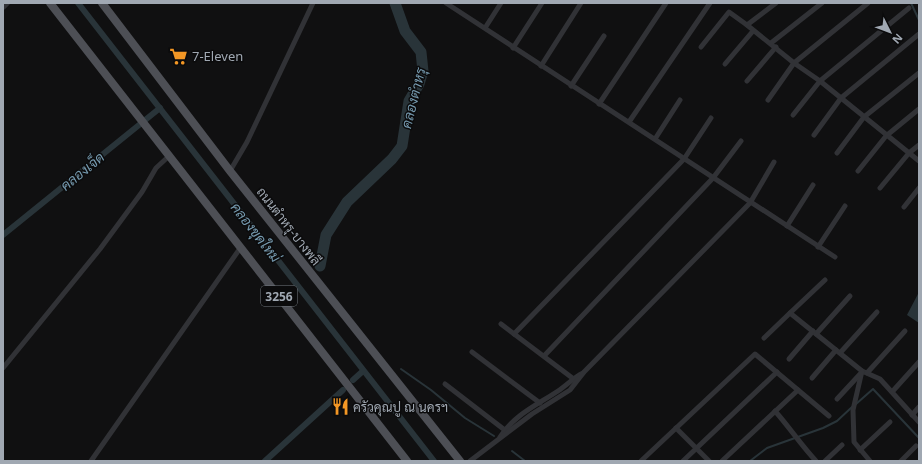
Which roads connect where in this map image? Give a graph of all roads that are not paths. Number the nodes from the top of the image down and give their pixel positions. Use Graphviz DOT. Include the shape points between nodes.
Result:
graph roads {
  1 [pos="7,3"];
  2 [pos="50,3"];
  3 [pos="102,3"];
  4 [pos="314,3"];
  5 [pos="446,3"];
  6 [pos="459,3"];
  7 [pos="501,3"];
  8 [pos="542,3"];
  9 [pos="581,3"];
  10 [pos="666,3"];
  11 [pos="710,3"];
  12 [pos="776,3"];
  13 [pos="822,3"];
  14 [pos="868,3"];
  15 [pos="3,7"];
  16 [pos="909,8"];
  17 [pos="455,9"];
  18 [pos="747,25"];
  19 [pos="485,28"];
  20 [pos="753,30"];
  21 [pos="919,34"];
  22 [pos="604,36"];
  23 [pos="773,45"];
  24 [pos="701,47"];
  25 [pos="513,48"];
  26 [pos="794,63"];
  27 [pos="725,64"];
  28 [pos="541,66"];
  29 [pos="919,73"];
  30 [pos="820,80"];
  31 [pos="747,81"];
  32 [pos="571,86"];
  33 [pos="841,98"];
  34 [pos="680,100"];
  35 [pos="768,100"];
  36 [pos="599,104"];
  37 [pos="919,109"];
  38 [pos="793,115"];
  39 [pos="864,117"];
  40 [pos="711,118"];
  41 [pos="629,122"];
  42 [pos="814,135"];
  43 [pos="886,136"];
  44 [pos="655,139"];
  45 [pos="740,141"];
  46 [pos="919,144"];
  47 [pos="837,153"];
  48 [pos="908,153"];
  49 [pos="169,156"];
  50 [pos="684,159"];
  51 [pos="919,161"];
  52 [pos="774,162"];
  53 [pos="230,171"];
  54 [pos="858,171"];
  55 [pos="713,178"];
  56 [pos="813,185"];
  57 [pos="880,188"];
  58 [pos="919,188"];
  59 [pos="750,203"];
  60 [pos="845,206"];
  61 [pos="904,207"];
  62 [pos="786,226"];
  63 [pos="241,247"];
  64 [pos="818,247"];
  65 [pos="834,257"];
  66 [pos="825,280"];
  67 [pos="850,296"];
  68 [pos="877,312"];
  69 [pos="790,313"];
  70 [pos="501,324"];
  71 [pos="905,331"];
  72 [pos="815,333"];
  73 [pos="514,334"];
  74 [pos="764,338"];
  75 [pos="472,352"];
  76 [pos="838,352"];
  77 [pos="544,356"];
  78 [pos="789,359"];
  79 [pos="919,362"];
  80 [pos="3,368"];
  81 [pos="584,372"];
  82 [pos="777,372"];
  83 [pos="865,372"];
  84 [pos="573,378"];
  85 [pos="812,378"];
  86 [pos="578,382"];
  87 [pos="445,384"];
  88 [pos="798,390"];
  89 [pos="892,392"];
  90 [pos="837,399"];
  91 [pos="539,402"];
  92 [pos="545,406"];
  93 [pos="919,407"];
  94 [pos="775,411"];
  95 [pos="912,415"];
  96 [pos="829,416"];
  97 [pos="890,422"];
  98 [pos="919,422"];
  99 [pos="676,428"];
  100 [pos="506,431"];
  101 [pos="842,445"];
  102 [pos="916,446"];
  103 [pos="696,448"];
  104 [pos="860,450"];
  105 [pos="91,461"];
  106 [pos="407,461"];
  107 [pos="460,461"];
  108 [pos="470,461"];
  109 [pos="641,461"];
  110 [pos="683,461"];
  111 [pos="709,461"];
  112 [pos="722,461"];
  113 [pos="816,461"];
  114 [pos="825,461"];
  115 [pos="870,461"];
  116 [pos="901,461"];
  1 -- 15 [label="street"];
  2 -- 49 [label="main road, 3256"];
  3 -- 53 [label="main road, ถนนตำหรุ-บางพลี / 3256"];
  4 -- 53 [label="street" via="247,142"];
  5 -- 17 [label="street"];
  6 -- 17 [label="street"];
  7 -- 19 [label="street"];
  8 -- 25 [label="street"];
  9 -- 28 [label="street"];
  10 -- 36 [label="street"];
  11 -- 41 [label="street"];
  12 -- 18 [label="street"];
  13 -- 23 [label="street"];
  14 -- 26 [label="street"];
  16 -- 30 [label="street"];
  17 -- 19 [label="street"];
  18 -- 20 [label="street"];
  18 -- 24 [label="street" via="729,12"];
  19 -- 25 [label="street"];
  20 -- 23 [label="street"];
  20 -- 27 [label="street"];
  21 -- 33 [label="street"];
  22 -- 32 [label="street"];
  23 -- 26 [label="street"];
  23 -- 31 [label="street"];
  25 -- 28 [label="street"];
  26 -- 30 [label="street"];
  26 -- 35 [label="street"];
  28 -- 32 [label="street"];
  29 -- 39 [label="street"];
  30 -- 33 [label="street"];
  30 -- 38 [label="street"];
  32 -- 36 [label="street"];
  33 -- 39 [label="street"];
  33 -- 42 [label="street"];
  34 -- 44 [label="street"];
  36 -- 41 [label="street"];
  37 -- 43 [label="street"];
  39 -- 43 [label="street"];
  39 -- 47 [label="street"];
  40 -- 50 [label="street"];
  41 -- 44 [label="street"];
  43 -- 48 [label="street"];
  43 -- 54 [label="street"];
  44 -- 50 [label="street"];
  45 -- 55 [label="street"];
  46 -- 48 [label="street"];
  48 -- 51 [label="street"];
  48 -- 57 [label="street"];
  49 -- 63 [label="main road, 3256"];
  49 -- 80 [label="street" via="156,168 142,192 96,255"];
  50 -- 55 [label="street"];
  50 -- 73 [label="street"];
  52 -- 59 [label="street"];
  53 -- 107 [label="main road, ถนนตำหรุ-บางพลี / 3256"];
  55 -- 59 [label="street"];
  55 -- 77 [label="street"];
  56 -- 62 [label="street"];
  58 -- 61 [label="street"];
  59 -- 62 [label="street"];
  59 -- 81 [label="street"];
  60 -- 64 [label="street"];
  62 -- 64 [label="street"];
  63 -- 105 [label="street"];
  63 -- 106 [label="main road, 3256"];
  64 -- 65 [label="street"];
  66 -- 69 [label="street"];
  67 -- 72 [label="street"];
  68 -- 76 [label="street"];
  69 -- 72 [label="street"];
  69 -- 74 [label="street"];
  70 -- 73 [label="street"];
  71 -- 83 [label="street"];
  72 -- 76 [label="street"];
  72 -- 78 [label="street"];
  73 -- 77 [label="street"];
  75 -- 91 [label="street"];
  76 -- 83 [label="street"];
  76 -- 85 [label="street"];
  77 -- 84 [label="street"];
  79 -- 89 [label="street"];
  81 -- 84 [label="street"];
  81 -- 86 [label="street"];
  82 -- 88 [label="street"];
  82 -- 99 [label="street" via="755,354"];
  82 -- 103 [label="street"];
  83 -- 89 [label="street" via="880,379"];
  83 -- 90 [label="street"];
  83 -- 104 [label="street" via="853,410 854,442"];
  84 -- 86 [label="street"];
  84 -- 91 [label="street"];
  86 -- 92 [label="street" via="563,396"];
  87 -- 100 [label="street"];
  88 -- 94 [label="street"];
  88 -- 96 [label="street"];
  89 -- 95 [label="street"];
  91 -- 92 [label="street"];
  91 -- 100 [label="street"];
  92 -- 100 [label="street"];
  93 -- 95 [label="street"];
  94 -- 112 [label="street"];
  94 -- 113 [label="street"];
  95 -- 98 [label="street"];
  97 -- 104 [label="street"];
  99 -- 103 [label="street"];
  99 -- 109 [label="street"];
  100 -- 108 [label="street"];
  101 -- 114 [label="street"];
  102 -- 116 [label="street"];
  103 -- 110 [label="street"];
  103 -- 111 [label="street"];
  104 -- 115 [label="street"];
}
